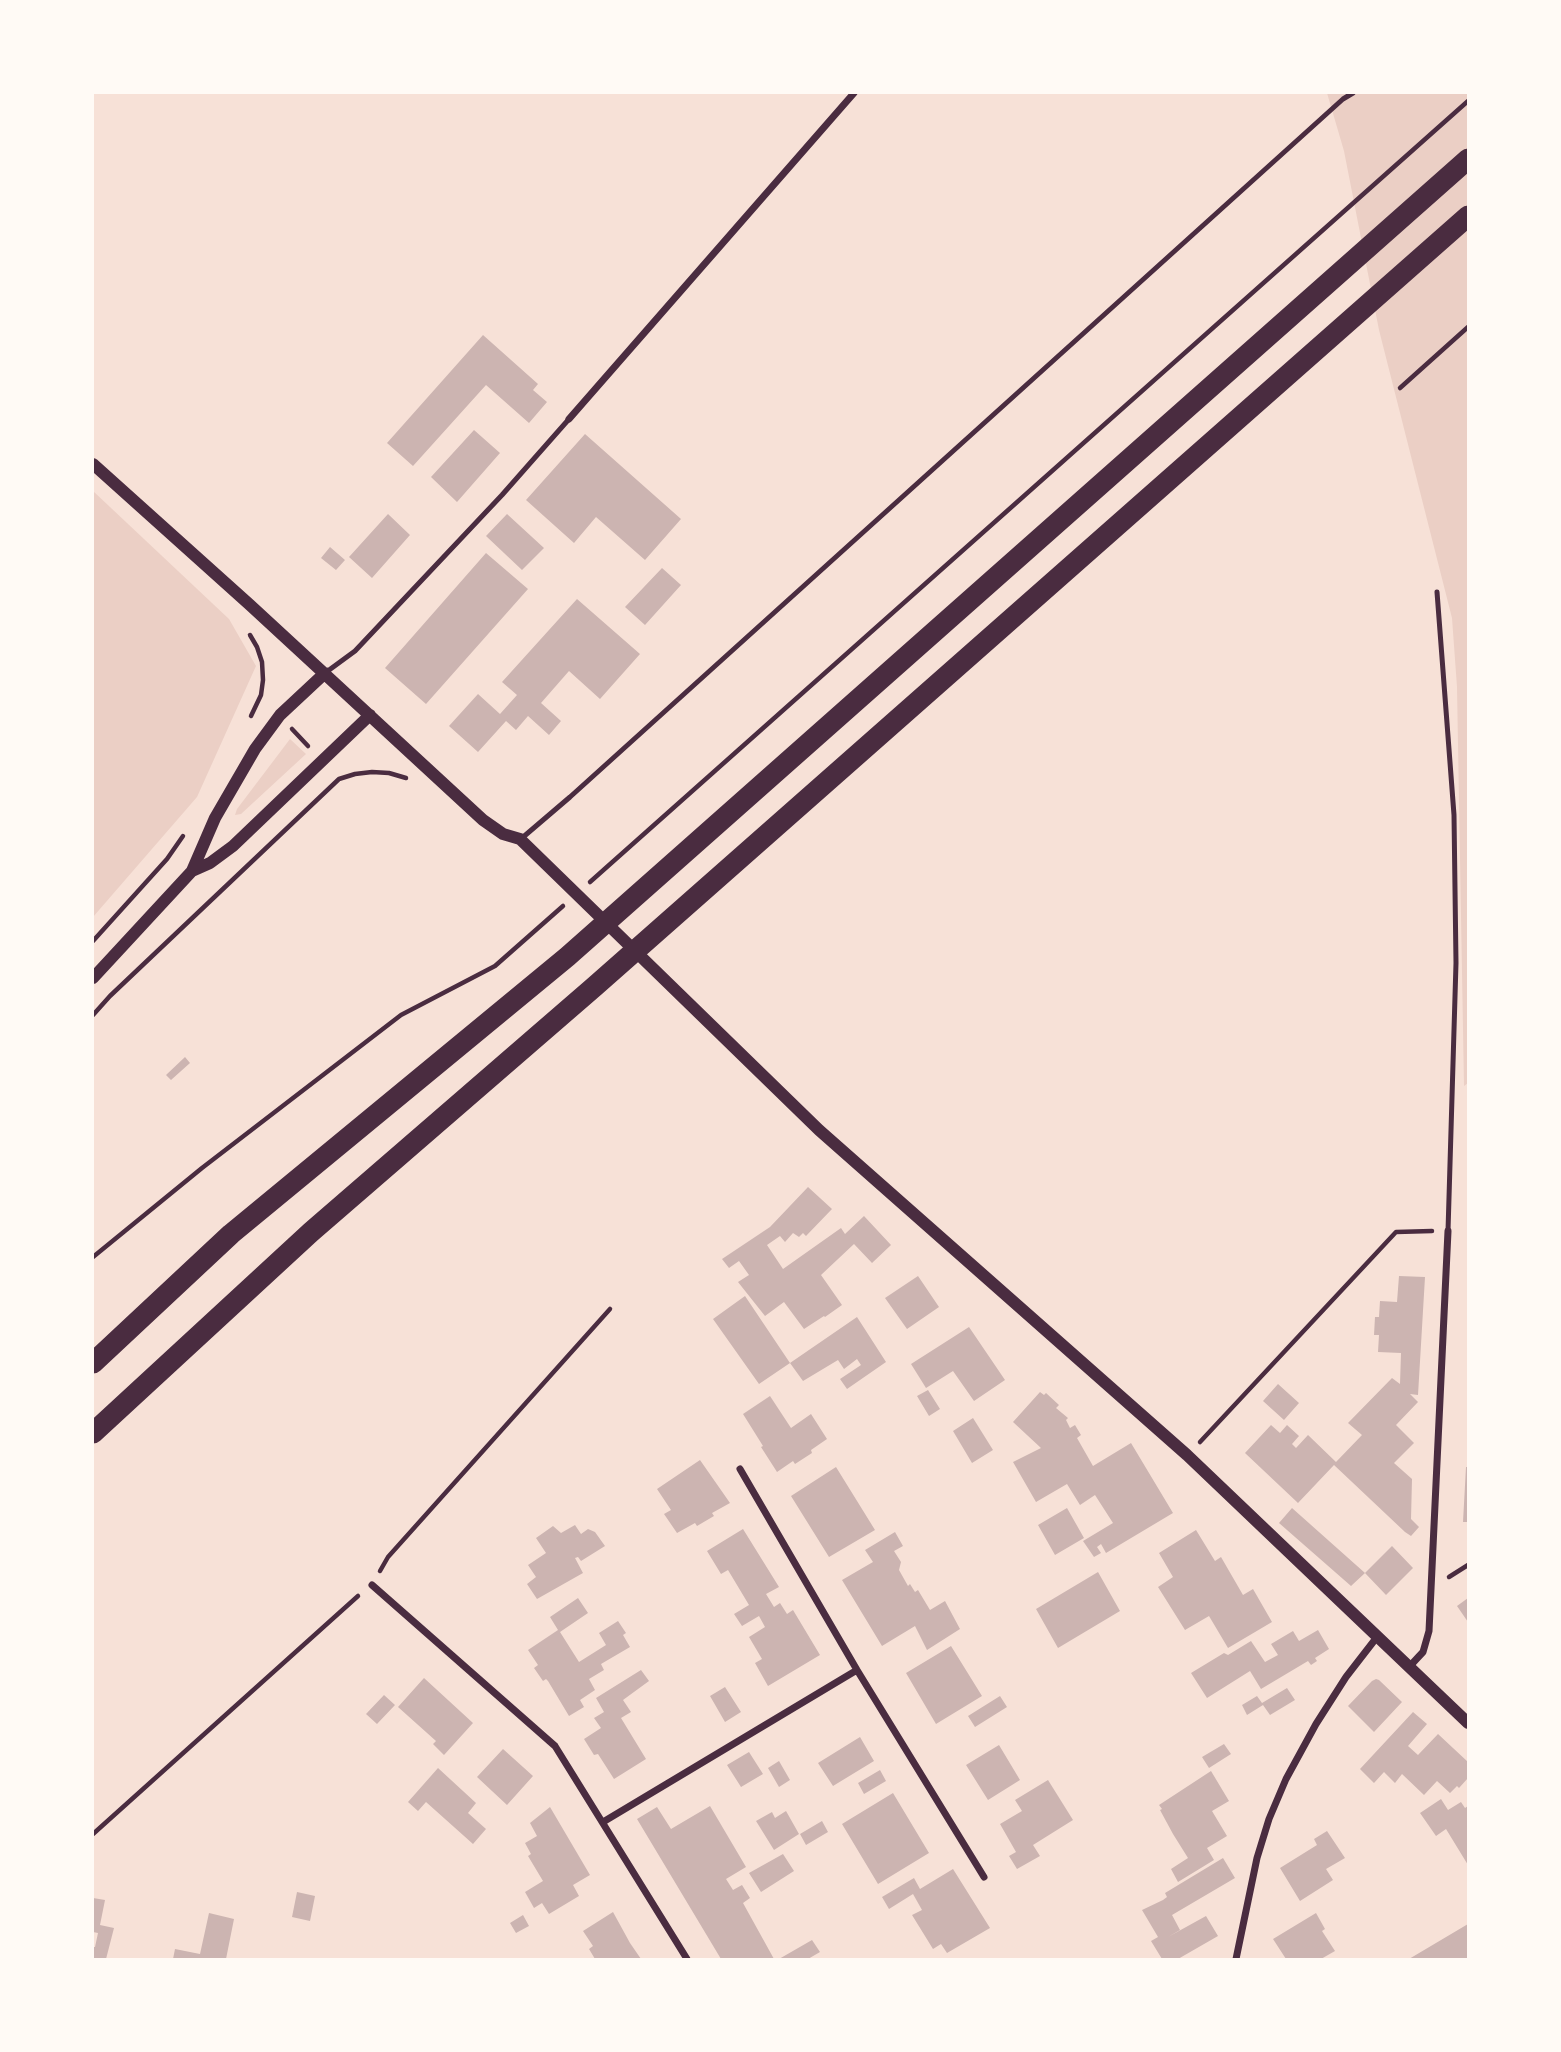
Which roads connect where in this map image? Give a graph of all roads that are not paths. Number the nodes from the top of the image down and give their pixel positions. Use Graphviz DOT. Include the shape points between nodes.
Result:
graph roads {
  1 [pos="854,93"];
  2 [pos="1353,93"];
  3 [pos="1468,159"];
  4 [pos="1468,216"];
  5 [pos="569,419"];
  6 [pos="93,464"];
  7 [pos="1437,592"];
  8 [pos="325,673"];
  9 [pos="370,715"];
  10 [pos="520,839"];
  11 [pos="192,871"];
  12 [pos="93,978"];
  13 [pos="1448,1231"];
  14 [pos="93,1363"];
  15 [pos="93,1433"];
  16 [pos="740,1469"];
  17 [pos="372,1585"];
  18 [pos="1377,1637"];
  19 [pos="1409,1667"];
  20 [pos="857,1670"];
  21 [pos="1468,1723"];
  22 [pos="603,1822"];
  23 [pos="984,1877"];
  24 [pos="687,1959"];
  25 [pos="1236,1959"];
  1 -- 5 [label="street"];
  2 -- 10 [label="lane"];
  3 -- 14 [label="highway" via="567,957 231,1234"];
  4 -- 15 [label="highway" via="312,1232"];
  5 -- 8 [label="lane" via="355,651"];
  6 -- 8 [label="street"];
  7 -- 13 [label="lane" via="1454,815 1457,962"];
  8 -- 9 [label="street"];
  8 -- 11 [label="street" via="280,715 255,749 215,818"];
  9 -- 10 [label="street" via="483,820"];
  9 -- 11 [label="street" via="233,846"];
  10 -- 18 [label="street" via="819,1130 1187,1455"];
  11 -- 12 [label="street"];
  13 -- 19 [label="street" via="1429,1631 1423,1652"];
  16 -- 20 [label="street"];
  17 -- 22 [label="street" via="555,1746"];
  18 -- 19 [label="street"];
  18 -- 25 [label="street" via="1346,1677 1286,1779 1257,1858"];
  19 -- 21 [label="street"];
  20 -- 22 [label="street"];
  20 -- 23 [label="street"];
  22 -- 24 [label="street"];
}
